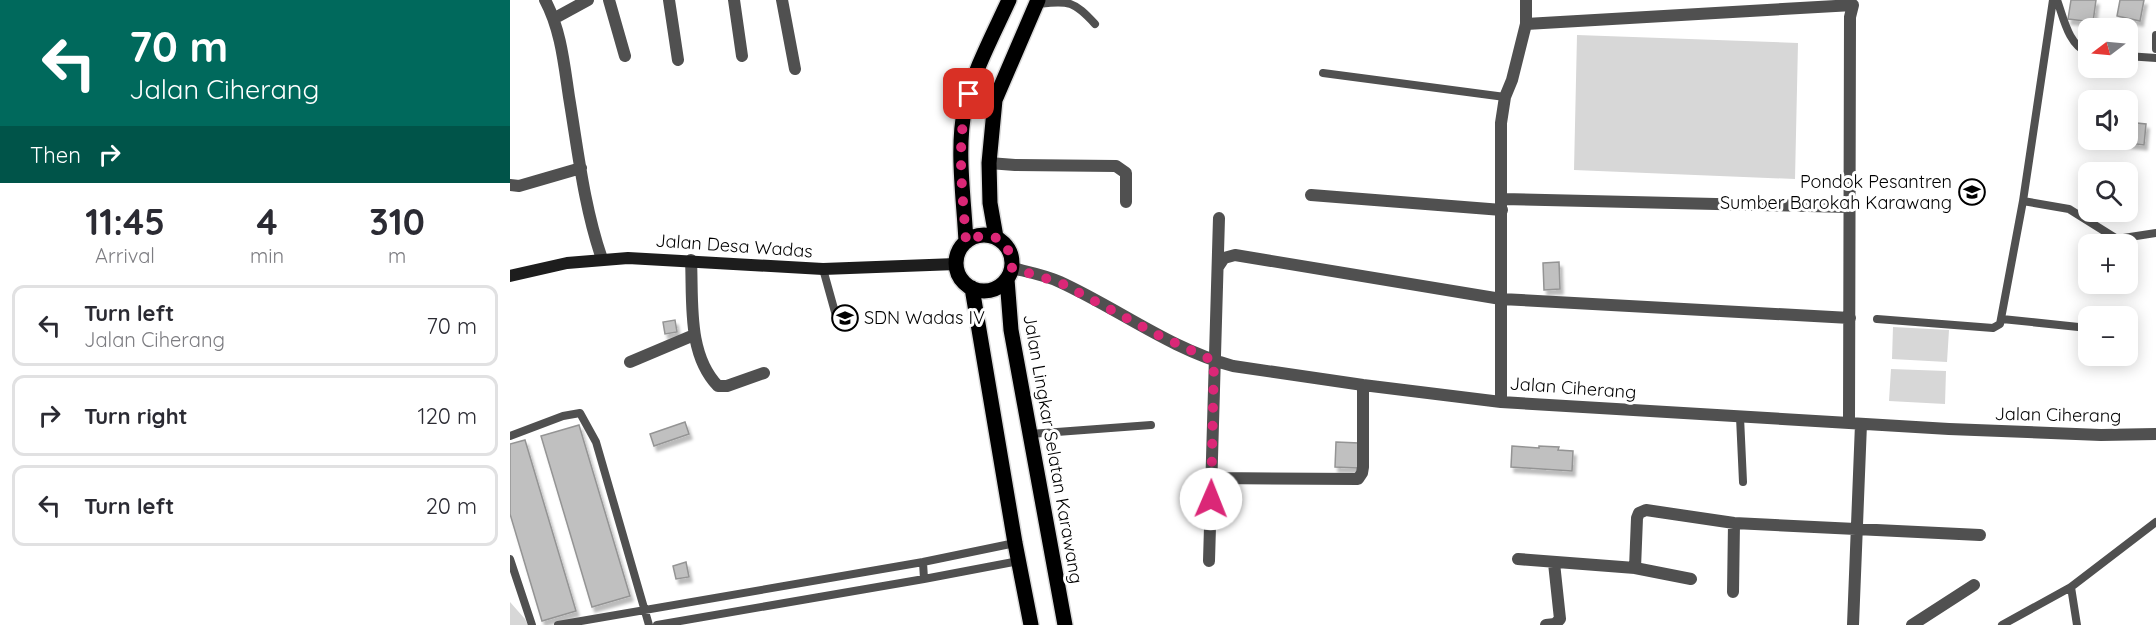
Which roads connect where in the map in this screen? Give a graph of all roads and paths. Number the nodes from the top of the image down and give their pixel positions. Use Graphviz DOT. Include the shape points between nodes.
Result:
graph roads {
  1 [pos="545,0"];
  2 [pos="588,0"];
  3 [pos="609,0"];
  4 [pos="669,0"];
  5 [pos="734,0"];
  6 [pos="782,0"];
  7 [pos="1009,0"];
  8 [pos="1526,0"];
  9 [pos="2055,0"];
  10 [pos="1038,2"];
  11 [pos="1854,3"];
  12 [pos="555,18"];
  13 [pos="1095,24"];
  14 [pos="1526,24"];
  15 [pos="2156,35"];
  16 [pos="2078,46"];
  17 [pos="2156,49"];
  18 [pos="625,56"];
  19 [pos="742,56"];
  20 [pos="2138,57"];
  21 [pos="2156,58"];
  22 [pos="678,60"];
  23 [pos="795,69"];
  24 [pos="1323,73"];
  25 [pos="1505,97"];
  26 [pos="989,163"];
  27 [pos="581,168"];
  28 [pos="510,185"];
  29 [pos="1311,195"];
  30 [pos="2023,201"];
  31 [pos="1126,202"];
  32 [pos="1502,204"];
  33 [pos="1849,207"];
  34 [pos="1219,218"];
  35 [pos="2156,232"];
  36 [pos="996,237"];
  37 [pos="966,242"];
  38 [pos="602,259"];
  39 [pos="691,260"];
  40 [pos="956,264"];
  41 [pos="1218,267"];
  42 [pos="823,269"];
  43 [pos="1010,273"];
  44 [pos="510,276"];
  45 [pos="972,288"];
  46 [pos="1501,298"];
  47 [pos="1850,318"];
  48 [pos="1876,318"];
  49 [pos="2002,319"];
  50 [pos="838,323"];
  51 [pos="2078,327"];
  52 [pos="694,335"];
  53 [pos="1214,361"];
  54 [pos="630,362"];
  55 [pos="764,374"];
  56 [pos="1363,386"];
  57 [pos="1501,402"];
  58 [pos="1740,417"];
  59 [pos="1855,423"];
  60 [pos="1151,425"];
  61 [pos="1030,434"];
  62 [pos="2156,434"];
  63 [pos="510,436"];
  64 [pos="1211,478"];
  65 [pos="1743,482"];
  66 [pos="2156,522"];
  67 [pos="1734,523"];
  68 [pos="1856,529"];
  69 [pos="1980,535"];
  70 [pos="1015,543"];
  71 [pos="510,559"];
  72 [pos="1518,559"];
  73 [pos="1019,561"];
  74 [pos="1209,561"];
  75 [pos="923,562"];
  76 [pos="1554,562"];
  77 [pos="1635,568"];
  78 [pos="830,577"];
  79 [pos="924,579"];
  80 [pos="1691,579"];
  81 [pos="1974,585"];
  82 [pos="2071,587"];
  83 [pos="767,589"];
  84 [pos="1732,592"];
  85 [pos="834,593"];
  86 [pos="769,605"];
  87 [pos="644,610"];
  88 [pos="532,625"];
  89 [pos="563,625"];
  90 [pos="648,625"];
  91 [pos="657,625"];
  92 [pos="1031,625"];
  93 [pos="1065,625"];
  94 [pos="1546,625"];
  95 [pos="1853,625"];
  96 [pos="1912,625"];
  97 [pos="2002,625"];
  98 [pos="2077,625"];
  1 -- 12 [label="street"];
  2 -- 12 [label="street"];
  3 -- 18 [label="street"];
  4 -- 22 [label="street"];
  5 -- 19 [label="street"];
  6 -- 23 [label="street"];
  7 -- 37 [label="main road" via="973,80 965,109 962,169"];
  8 -- 14 [label="street"];
  9 -- 16 [label="lane"];
  9 -- 30 [label="lane"];
  10 -- 13 [label="lane" via="1076,5"];
  10 -- 26 [label="main road" via="995,100"];
  11 -- 14 [label="street"];
  11 -- 33 [label="street" via="1850,17"];
  12 -- 27 [label="street"];
  14 -- 25 [label="street"];
  15 -- 17 [label="lane"];
  20 -- 21 [label="lane"];
  24 -- 25 [label="lane"];
  25 -- 32 [label="street" via="1501,123"];
  26 -- 31 [label="street" via="1116,166 1126,173"];
  26 -- 36 [label="main road"];
  27 -- 28 [label="street" via="519,186"];
  27 -- 38 [label="street"];
  29 -- 32 [label="street"];
  30 -- 35 [label="lane" via="2069,209 2117,239"];
  30 -- 49 [label="lane"];
  32 -- 33 [label="street"];
  32 -- 46 [label="street"];
  33 -- 47 [label="street"];
  34 -- 41 [label="street"];
  36 -- 37 [label="main road" via="975,236"];
  36 -- 43 [label="main road" via="1009,250"];
  37 -- 40 [label="main road"];
  38 -- 39 [label="main road, Jalan Desa Wadas"];
  38 -- 44 [label="main road, Jalan Desa Wadas"];
  39 -- 42 [label="main road, Jalan Desa Wadas"];
  39 -- 52 [label="street"];
  40 -- 42 [label="main road, Jalan Desa Wadas"];
  40 -- 45 [label="main road" via="961,279"];
  41 -- 46 [label="street" via="1224,258 1235,255"];
  41 -- 53 [label="street"];
  42 -- 50 [label="lane"];
  43 -- 45 [label="main road" via="1001,286 992,290"];
  43 -- 53 [label="street, Jalan Ciherang" via="1061,283"];
  43 -- 61 [label="main road, Jalan Lingkar Selatan Karawang" via="1011,330"];
  45 -- 70 [label="main road"];
  46 -- 47 [label="street"];
  46 -- 57 [label="street"];
  47 -- 59 [label="street"];
  48 -- 49 [label="lane" via="1993,328"];
  49 -- 51 [label="lane"];
  52 -- 54 [label="street"];
  52 -- 55 [label="street" via="718,386"];
  53 -- 56 [label="street, Jalan Ciherang"];
  53 -- 64 [label="street"];
  56 -- 57 [label="street, Jalan Ciherang"];
  56 -- 64 [label="street" via="1363,467 1358,479"];
  57 -- 58 [label="street, Jalan Ciherang"];
  58 -- 59 [label="street, Jalan Ciherang"];
  58 -- 65 [label="lane"];
  59 -- 62 [label="street, Jalan Ciherang" via="2050,434"];
  59 -- 68 [label="street"];
  60 -- 61 [label="lane"];
  61 -- 93 [label="main road, Jalan Lingkar Selatan Karawang"];
  63 -- 87 [label="lane" via="579,413 596,442"];
  64 -- 74 [label="street"];
  66 -- 82 [label="lane"];
  67 -- 68 [label="street"];
  67 -- 77 [label="street" via="1642,510 1637,518"];
  67 -- 84 [label="street"];
  68 -- 69 [label="street"];
  68 -- 95 [label="street"];
  70 -- 73 [label="main road"];
  70 -- 75 [label="lane"];
  71 -- 88 [label="lane"];
  72 -- 76 [label="street"];
  73 -- 79 [label="lane"];
  73 -- 92 [label="main road"];
  75 -- 78 [label="lane"];
  75 -- 79 [label="lane"];
  76 -- 77 [label="street"];
  76 -- 94 [label="street" via="1560,620"];
  77 -- 80 [label="street"];
  78 -- 83 [label="lane"];
  78 -- 85 [label="lane"];
  79 -- 85 [label="lane"];
  81 -- 96 [label="street"];
  82 -- 97 [label="lane"];
  82 -- 98 [label="lane"];
  83 -- 86 [label="lane"];
  83 -- 87 [label="lane"];
  85 -- 86 [label="lane"];
  86 -- 91 [label="lane"];
  87 -- 89 [label="lane"];
  87 -- 90 [label="lane"];
}
